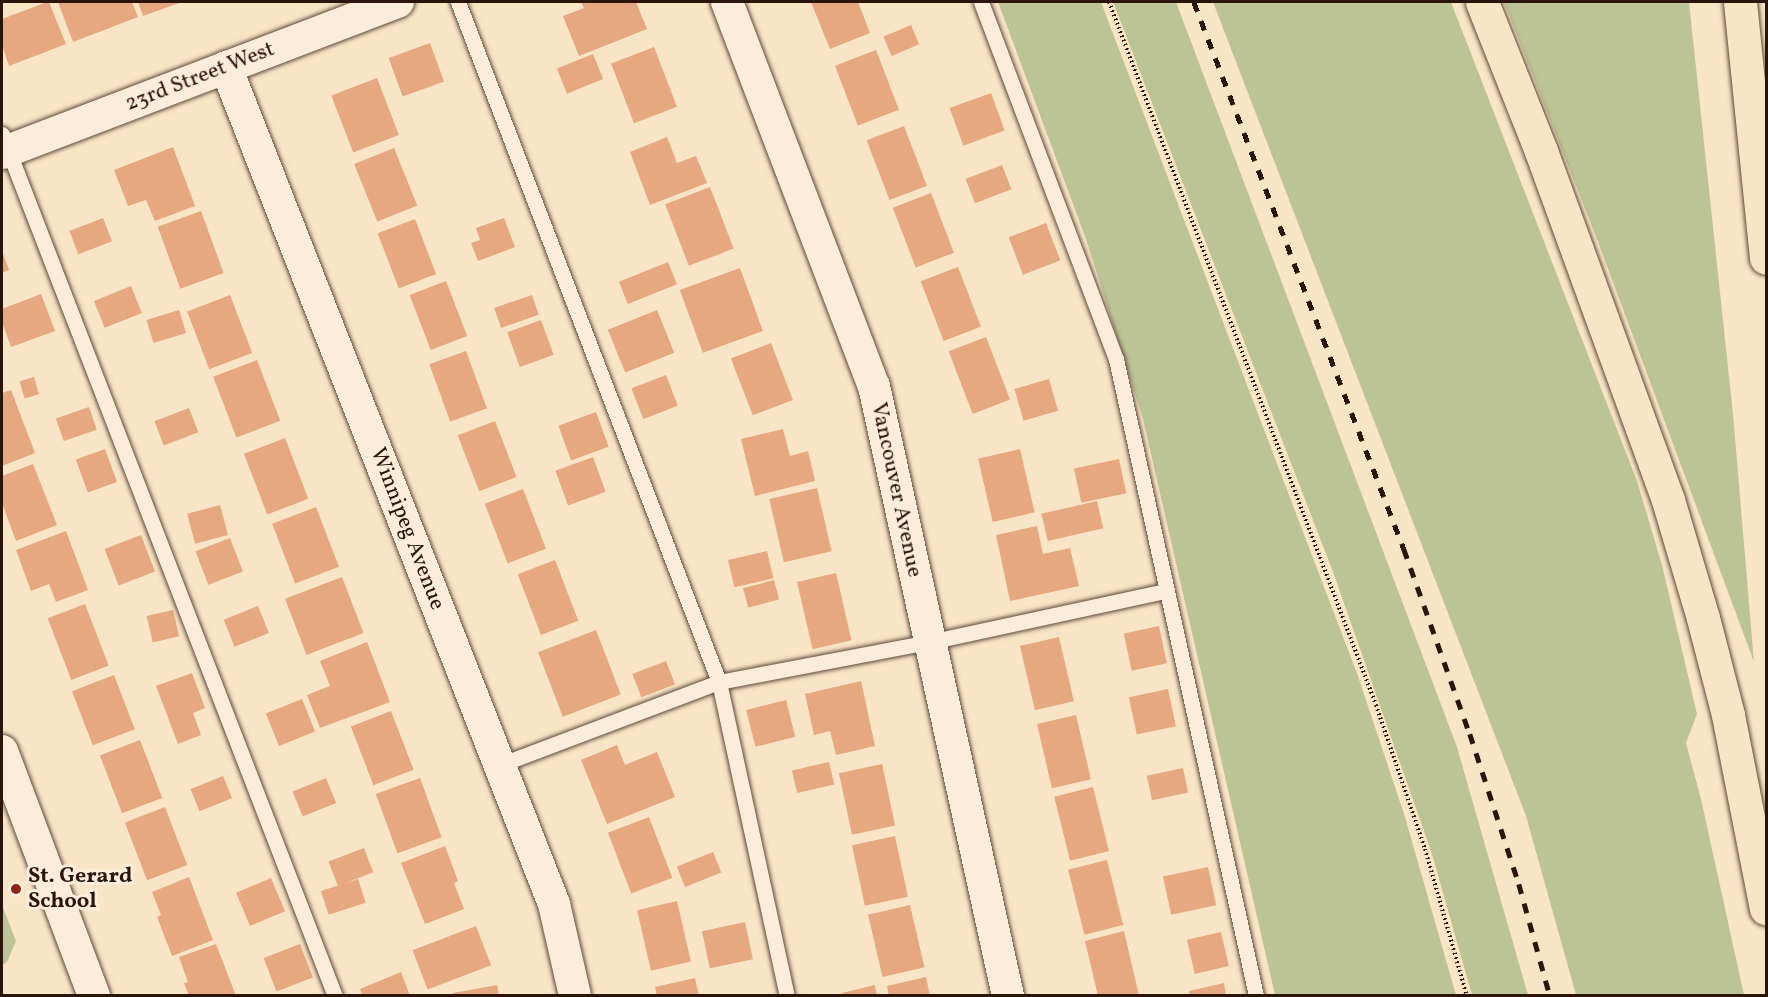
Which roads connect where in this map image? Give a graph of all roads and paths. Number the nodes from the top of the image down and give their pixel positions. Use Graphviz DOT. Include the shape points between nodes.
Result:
graph roads {
  1 [pos="398,2"];
  2 [pos="458,2"];
  3 [pos="727,2"];
  4 [pos="981,2"];
  5 [pos="1109,2"];
  6 [pos="1482,2"];
  7 [pos="1740,2"];
  8 [pos="226,67"];
  9 [pos="4,146"];
  10 [pos="1767,258"];
  11 [pos="1165,591"];
  12 [pos="929,642"];
  13 [pos="719,682"];
  14 [pos="2,751"];
  15 [pos="499,765"];
  16 [pos="1767,908"];
  17 [pos="94,996"];
  18 [pos="335,996"];
  19 [pos="575,996"];
  20 [pos="787,996"];
  21 [pos="1008,996"];
  22 [pos="1256,996"];
  23 [pos="1467,996"];
  1 -- 8 [label="street, 23rd Street West"];
  2 -- 13 [label="lane"];
  3 -- 12 [label="street, Vancouver Avenue" via="874,386"];
  4 -- 11 [label="lane" via="1116,359"];
  5 -- 23 [label="path" via="1376,705 1425,849"];
  6 -- 16 [label="highway" via="1668,500 1728,714"];
  7 -- 10 [label="highway"];
  8 -- 9 [label="street, 23rd Street West"];
  8 -- 15 [label="street, Winnipeg Avenue"];
  9 -- 18 [label="lane"];
  11 -- 12 [label="lane"];
  11 -- 22 [label="lane"];
  12 -- 13 [label="lane"];
  12 -- 21 [label="street, Vancouver Avenue"];
  13 -- 15 [label="lane"];
  13 -- 20 [label="lane"];
  14 -- 17 [label="street"];
  15 -- 19 [label="street, Winnipeg Avenue" via="554,904"];
}
